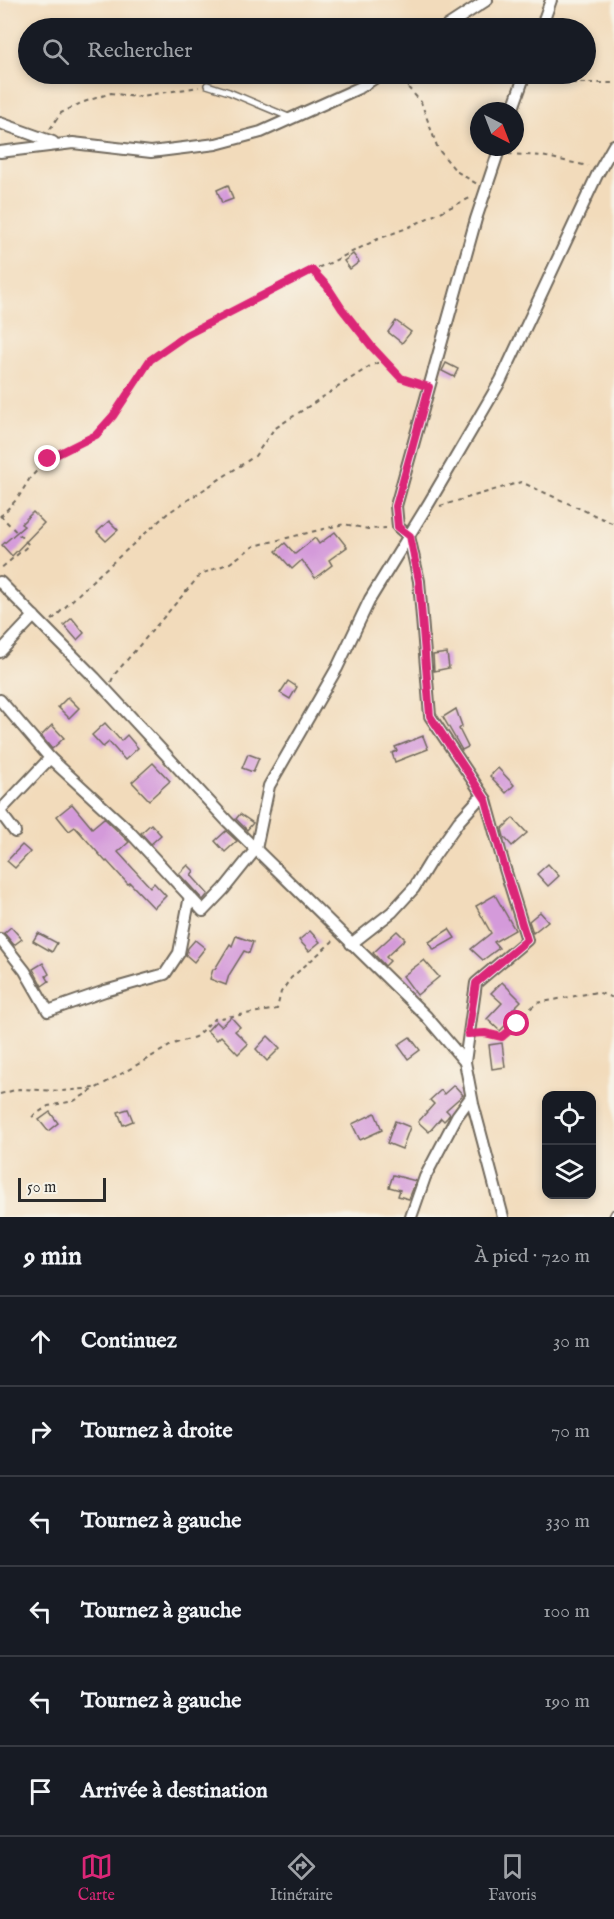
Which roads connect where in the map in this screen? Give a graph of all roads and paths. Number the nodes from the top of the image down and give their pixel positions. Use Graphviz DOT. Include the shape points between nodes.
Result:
graph roads {
  1 [pos="487,0"];
  2 [pos="551,0"];
  3 [pos="459,18"];
  4 [pos="545,18"];
  5 [pos="596,82"];
  6 [pos="614,82"];
  7 [pos="366,84"];
  8 [pos="405,84"];
  9 [pos="521,84"];
  10 [pos="207,85"];
  11 [pos="515,102"];
  12 [pos="292,119"];
  13 [pos="0,123"];
  14 [pos="43,139"];
  15 [pos="57,144"];
  16 [pos="614,145"];
  17 [pos="0,152"];
  18 [pos="524,153"];
  19 [pos="497,156"];
  20 [pos="600,169"];
  21 [pos="486,190"];
  22 [pos="312,270"];
  23 [pos="385,360"];
  24 [pos="429,387"];
  25 [pos="429,503"];
  26 [pos="0,516"];
  27 [pos="614,524"];
  28 [pos="398,527"];
  29 [pos="410,536"];
  30 [pos="0,569"];
  31 [pos="0,582"];
  32 [pos="34,616"];
  33 [pos="45,628"];
  34 [pos="0,652"];
  35 [pos="107,692"];
  36 [pos="0,700"];
  37 [pos="50,758"];
  38 [pos="486,800"];
  39 [pos="0,812"];
  40 [pos="15,832"];
  41 [pos="256,849"];
  42 [pos="190,896"];
  43 [pos="341,933"];
  44 [pos="0,939"];
  45 [pos="351,944"];
  46 [pos="614,998"];
  47 [pos="468,1034"];
  48 [pos="465,1062"];
  49 [pos="98,1088"];
  50 [pos="0,1094"];
  51 [pos="471,1097"];
  52 [pos="32,1117"];
  53 [pos="614,1213"];
  54 [pos="411,1217"];
  55 [pos="503,1217"];
  56 [pos="612,1217"];
  1 -- 3 [label="street"];
  2 -- 4 [label="street"];
  5 -- 6 [label="path"];
  7 -- 12 [label="street"];
  8 -- 21 [label="path" via="421,102 438,149 456,171"];
  9 -- 11 [label="street"];
  10 -- 12 [label="lane"];
  10 -- 14 [label="path" via="135,97 111,93 62,113"];
  12 -- 15 [label="street" via="216,144 151,152"];
  13 -- 14 [label="street"];
  14 -- 15 [label="street"];
  15 -- 17 [label="street"];
  16 -- 20 [label="street"];
  18 -- 20 [label="path"];
  19 -- 21 [label="street"];
  20 -- 25 [label="street" via="501,380"];
  21 -- 22 [label="path"];
  21 -- 24 [label="street"];
  22 -- 23 [label="path"];
  22 -- 26 [label="path" via="186,335 150,360 96,435 48,459"];
  23 -- 24 [label="path" via="401,378"];
  23 -- 33 [label="path" via="274,429 255,456 168,513"];
  24 -- 28 [label="street" via="396,506"];
  25 -- 27 [label="path" via="438,507 521,482"];
  25 -- 29 [label="street"];
  26 -- 30 [label="path" via="29,545"];
  28 -- 29 [label="street"];
  28 -- 35 [label="path" via="369,529 344,524 254,546 230,564 201,573 114,675"];
  29 -- 38 [label="street" via="419,581 430,716"];
  29 -- 41 [label="street" via="370,599 337,668 269,786"];
  31 -- 32 [label="street"];
  32 -- 33 [label="street"];
  32 -- 34 [label="street"];
  33 -- 35 [label="street"];
  35 -- 41 [label="street"];
  36 -- 37 [label="street"];
  37 -- 39 [label="street"];
  37 -- 42 [label="street" via="127,829"];
  38 -- 45 [label="street" via="478,800 459,821 414,888 392,912"];
  38 -- 47 [label="street" via="527,940 476,983"];
  39 -- 40 [label="street"];
  41 -- 42 [label="street" via="203,911"];
  41 -- 43 [label="street"];
  42 -- 44 [label="street" via="179,953 165,974 48,1011 25,970"];
  43 -- 45 [label="street"];
  43 -- 49 [label="path" via="291,978 281,992 277,1009 214,1019 195,1037 173,1044"];
  45 -- 48 [label="street" via="426,1016"];
  46 -- 47 [label="path" via="597,992 551,999 537,1003 502,1037"];
  47 -- 48 [label="street"];
  48 -- 51 [label="street"];
  49 -- 50 [label="path" via="19,1089"];
  49 -- 52 [label="path" via="74,1101 48,1106"];
  51 -- 54 [label="street" via="425,1177"];
  51 -- 55 [label="street"];
  53 -- 56 [label="lane"];
}
